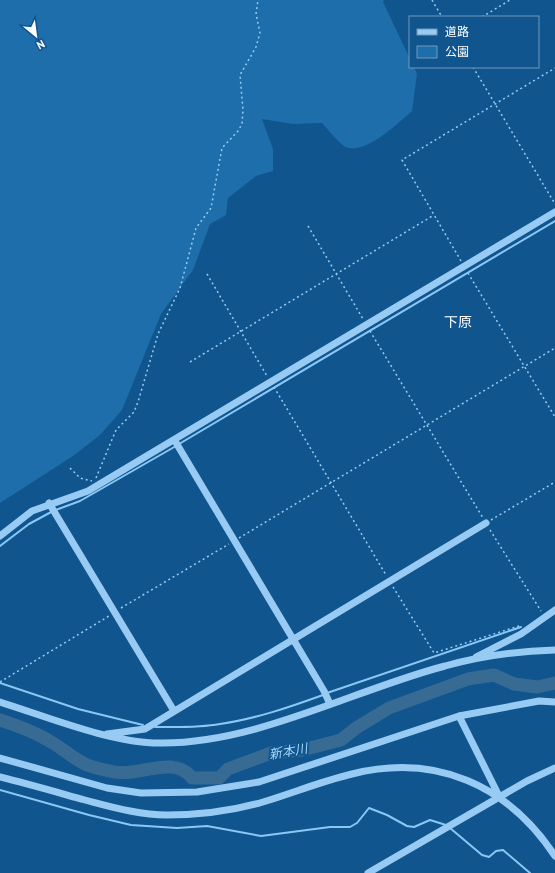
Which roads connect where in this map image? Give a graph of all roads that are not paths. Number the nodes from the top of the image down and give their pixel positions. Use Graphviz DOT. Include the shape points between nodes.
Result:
graph roads {
  1 [pos="555,212"];
  2 [pos="175,441"];
  3 [pos="49,503"];
  4 [pos="486,523"];
  5 [pos="0,536"];
  6 [pos="555,610"];
  7 [pos="294,640"];
  8 [pos="555,650"];
  9 [pos="475,658"];
  10 [pos="0,702"];
  11 [pos="555,702"];
  12 [pos="330,704"];
  13 [pos="174,711"];
  14 [pos="459,716"];
  15 [pos="103,734"];
  16 [pos="0,758"];
  17 [pos="555,768"];
  18 [pos="0,777"];
  19 [pos="500,798"];
  20 [pos="555,856"];
  21 [pos="368,873"];
  1 -- 2 [label="street"];
  2 -- 3 [label="street" via="88,492"];
  2 -- 7 [label="street"];
  3 -- 5 [label="street" via="32,511"];
  3 -- 13 [label="street"];
  4 -- 7 [label="street"];
  6 -- 9 [label="street" via="508,642"];
  7 -- 12 [label="street"];
  7 -- 13 [label="street"];
  8 -- 9 [label="street"];
  9 -- 12 [label="street" via="443,666"];
  10 -- 15 [label="street"];
  11 -- 14 [label="street" via="539,701"];
  12 -- 15 [label="street" via="262,726 207,739 162,744 143,743"];
  13 -- 15 [label="street" via="145,729"];
  14 -- 16 [label="street" via="259,782 197,792 141,793 108,788"];
  14 -- 19 [label="street"];
  17 -- 19 [label="street"];
  18 -- 19 [label="street" via="126,811 166,815 214,813 261,803 352,774 395,767 437,771 468,780"];
  19 -- 20 [label="street" via="524,817"];
  19 -- 21 [label="street"];
}
